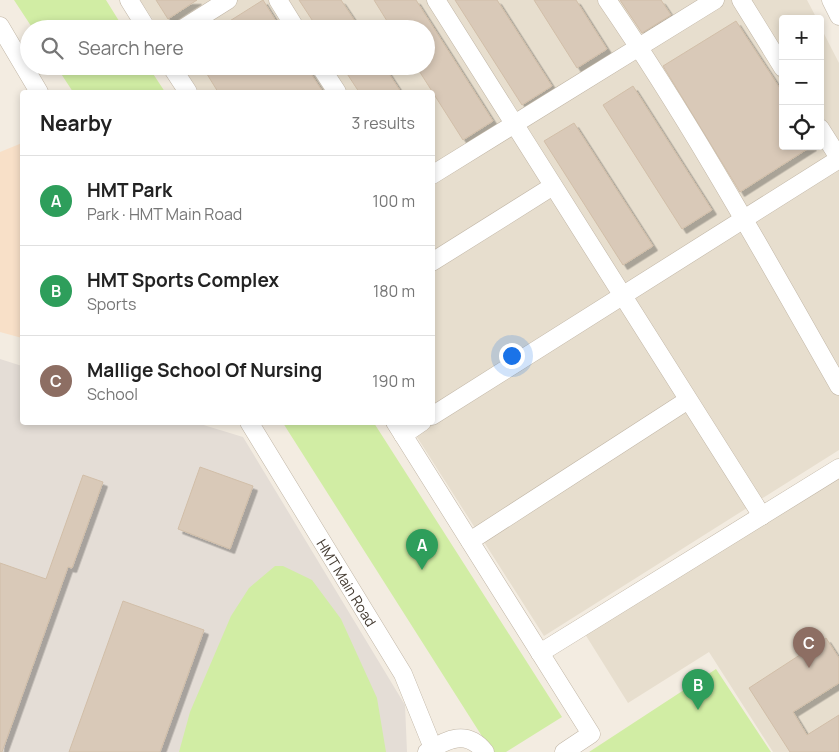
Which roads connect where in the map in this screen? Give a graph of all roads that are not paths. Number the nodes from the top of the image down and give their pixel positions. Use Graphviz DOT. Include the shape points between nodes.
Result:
graph roads {
  1 [pos="129,0"];
  2 [pos="228,0"];
  3 [pos="278,0"];
  4 [pos="436,0"];
  5 [pos="607,0"];
  6 [pos="715,0"];
  7 [pos="741,0"];
  8 [pos="831,0"];
  9 [pos="839,16"];
  10 [pos="142,20"];
  11 [pos="196,20"];
  12 [pos="290,20"];
  13 [pos="0,26"];
  14 [pos="639,47"];
  15 [pos="20,59"];
  16 [pos="779,62"];
  17 [pos="30,75"];
  18 [pos="177,75"];
  19 [pos="326,75"];
  20 [pos="39,90"];
  21 [pos="187,90"];
  22 [pos="336,90"];
  23 [pos="514,124"];
  24 [pos="824,135"];
  25 [pos="839,159"];
  26 [pos="435,173"];
  27 [pos="553,186"];
  28 [pos="744,220"];
  29 [pos="435,260"];
  30 [pos="623,296"];
  31 [pos="839,386"];
  32 [pos="688,400"];
  33 [pos="435,414"];
  34 [pos="250,425"];
  35 [pos="399,428"];
  36 [pos="839,468"];
  37 [pos="762,516"];
  38 [pos="470,541"];
  39 [pos="540,653"];
  40 [pos="430,750"];
  41 [pos="485,752"];
  42 [pos="564,752"];
  1 -- 10 [label="street"];
  2 -- 11 [label="street"];
  3 -- 12 [label="street"];
  4 -- 23 [label="street"];
  5 -- 14 [label="street"];
  6 -- 14 [label="street"];
  7 -- 16 [label="street"];
  8 -- 9 [label="street"];
  13 -- 15 [label="street"];
  14 -- 23 [label="street"];
  14 -- 28 [label="street"];
  17 -- 20 [label="street"];
  18 -- 21 [label="street"];
  19 -- 22 [label="street"];
  23 -- 26 [label="street"];
  23 -- 27 [label="street"];
  24 -- 25 [label="street"];
  25 -- 28 [label="street"];
  27 -- 29 [label="street"];
  27 -- 30 [label="street"];
  28 -- 30 [label="street"];
  28 -- 31 [label="street"];
  30 -- 32 [label="street"];
  30 -- 33 [label="street"];
  32 -- 37 [label="street"];
  32 -- 38 [label="street"];
  34 -- 40 [label="street, HMT Main Road" via="403,674"];
  35 -- 38 [label="street"];
  36 -- 37 [label="street"];
  37 -- 39 [label="street"];
  38 -- 39 [label="street"];
  39 -- 42 [label="street" via="591,734"];
  40 -- 41 [label="street" via="458,738 471,741"];
}
